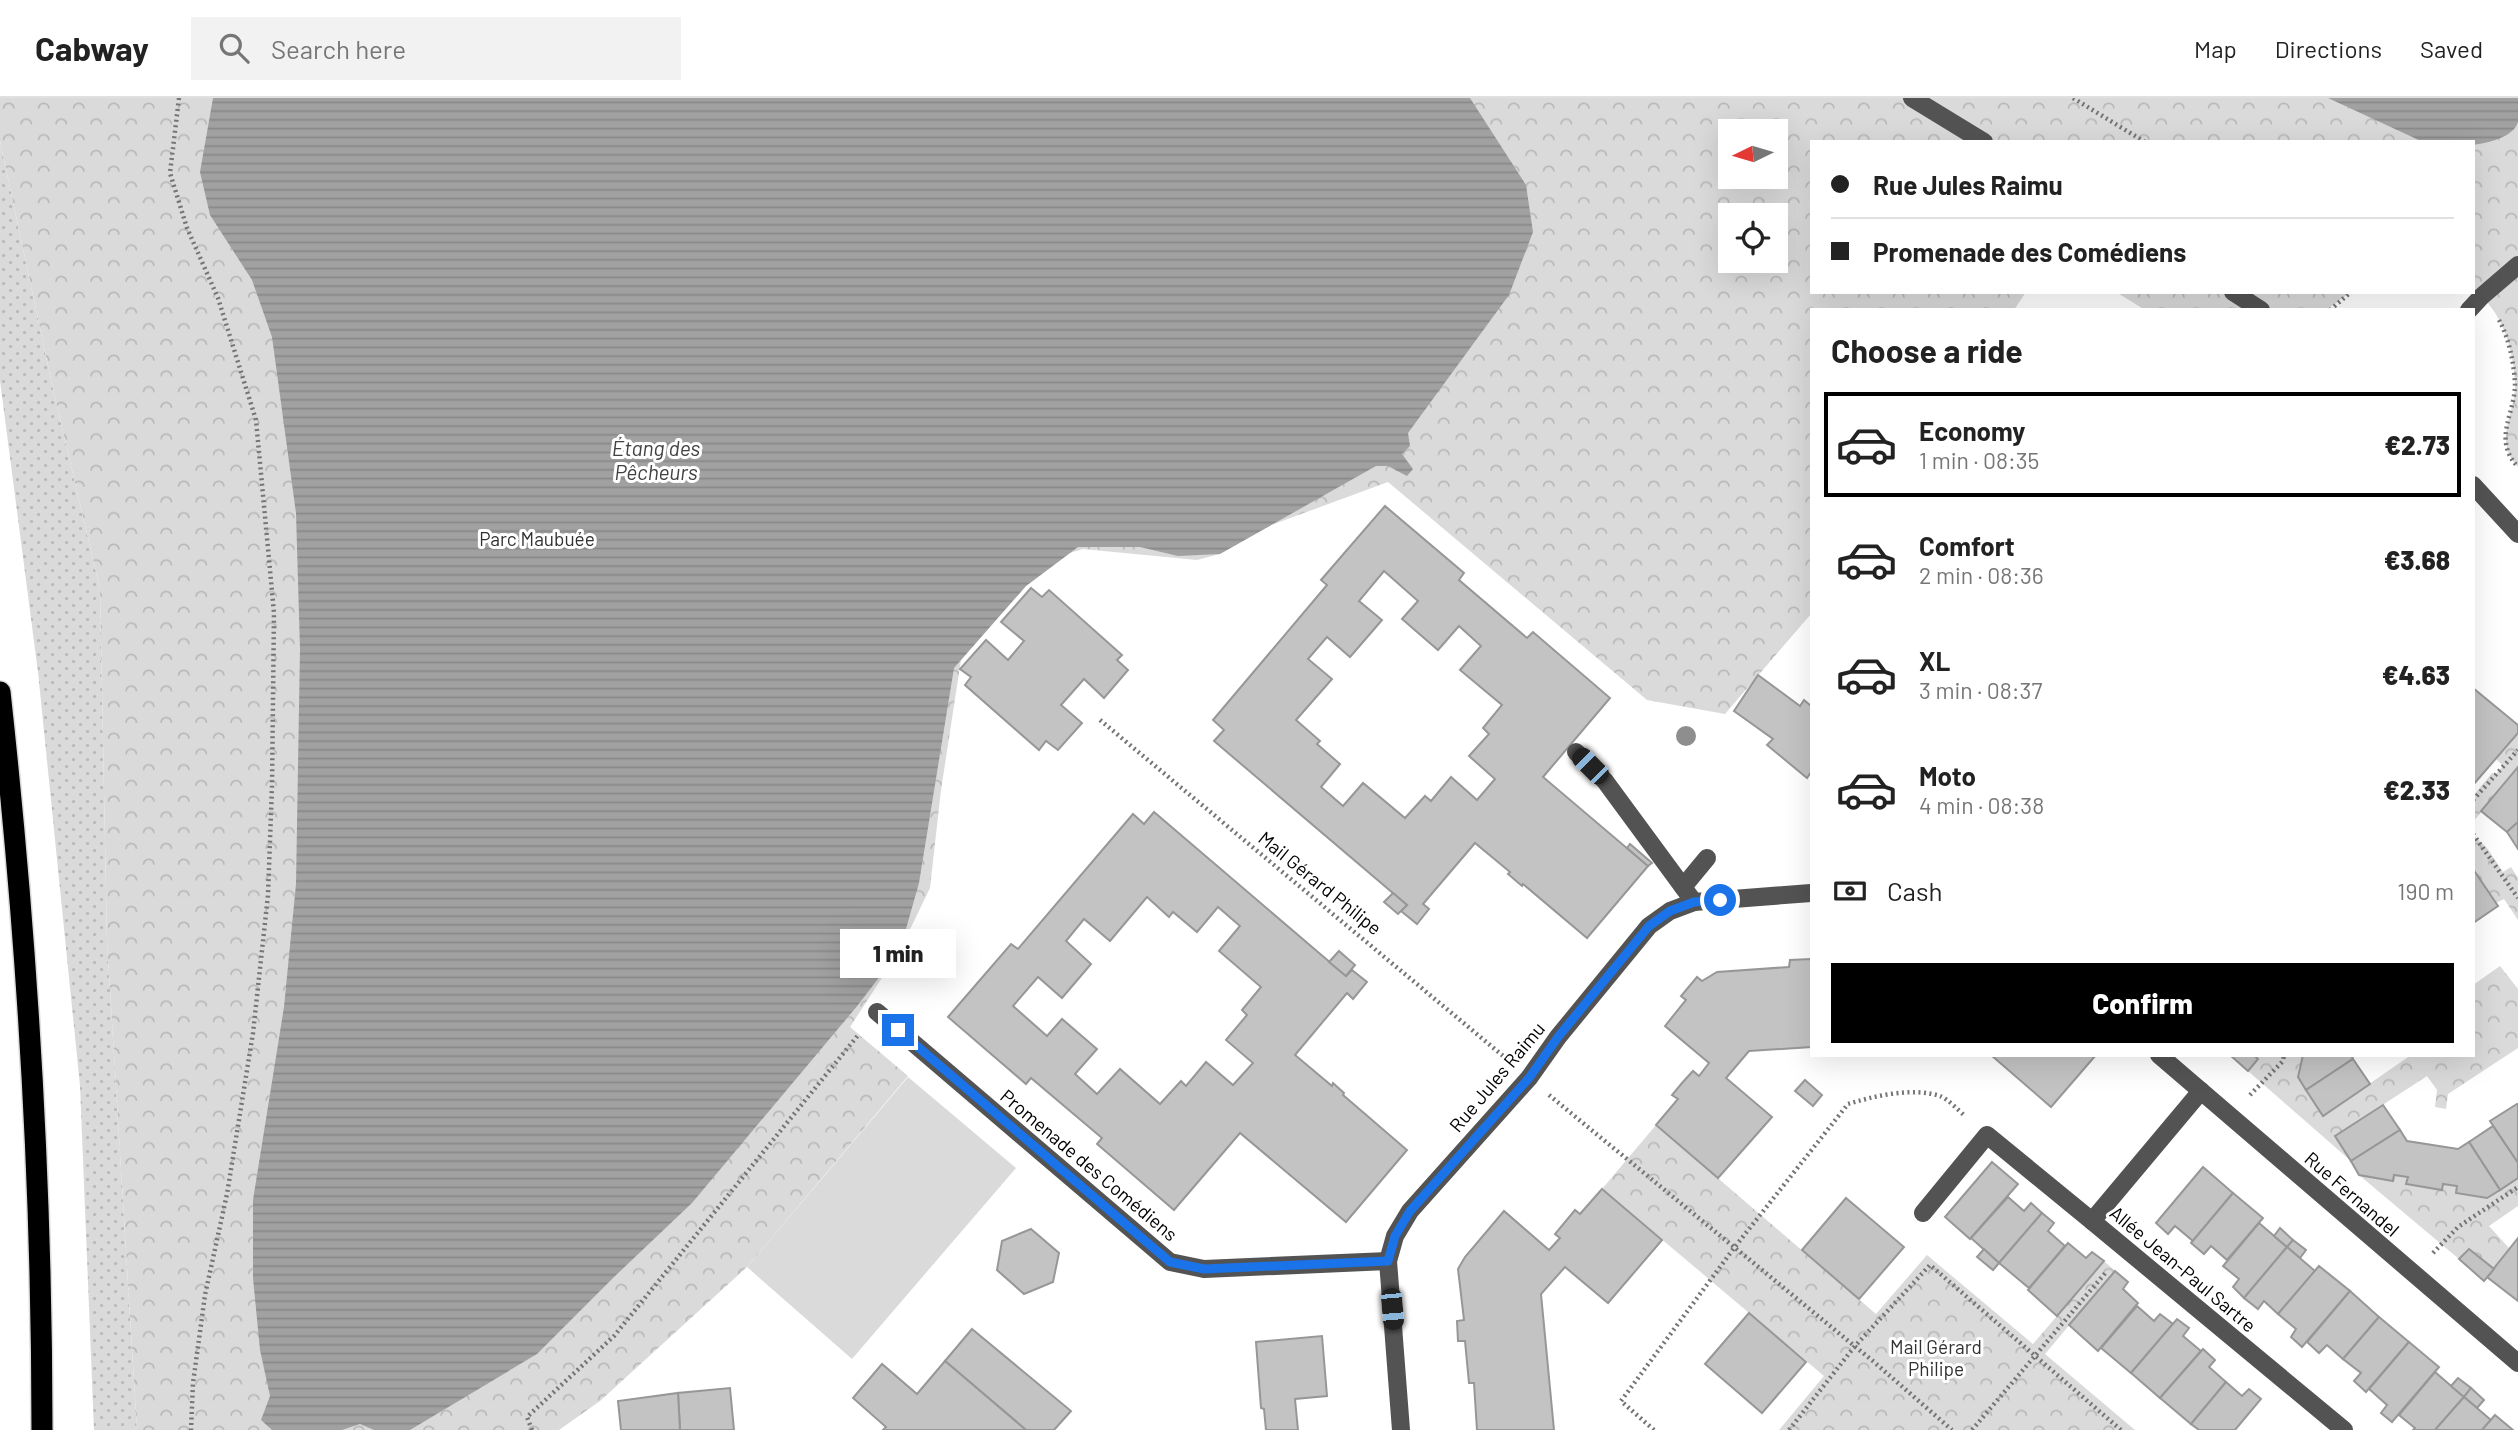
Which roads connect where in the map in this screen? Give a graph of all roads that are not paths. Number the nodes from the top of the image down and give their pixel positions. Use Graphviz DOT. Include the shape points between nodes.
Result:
graph roads {
  1 [pos="1912,98"];
  2 [pos="1981,140"];
  3 [pos="2518,265"];
  4 [pos="2235,294"];
  5 [pos="2258,308"];
  6 [pos="2471,308"];
  7 [pos="2475,487"];
  8 [pos="2518,534"];
  9 [pos="0,692"];
  10 [pos="1576,752"];
  11 [pos="1707,858"];
  12 [pos="1683,887"];
  13 [pos="1810,893"];
  14 [pos="1694,902"];
  15 [pos="877,1012"];
  16 [pos="2161,1057"];
  17 [pos="2201,1091"];
  18 [pos="1923,1213"];
  19 [pos="2092,1221"];
  20 [pos="1388,1261"];
  21 [pos="2518,1363"];
  22 [pos="42,1430"];
  23 [pos="1401,1430"];
  24 [pos="2344,1430"];
  1 -- 2 [label="street"];
  3 -- 6 [label="street"];
  4 -- 5 [label="street"];
  7 -- 8 [label="street"];
  9 -- 22 [label="highway" via="25,969"];
  10 -- 12 [label="street" via="1605,781"];
  11 -- 12 [label="street"];
  12 -- 14 [label="street"];
  13 -- 14 [label="street, Rue Jules Raimu"];
  14 -- 20 [label="street, Rue Jules Raimu" via="1649,926 1529,1078 1410,1211 1395,1236"];
  15 -- 20 [label="street, Promenade des Comédiens" via="1170,1262 1204,1269"];
  16 -- 17 [label="street, Rue Fernandel"];
  17 -- 19 [label="street, Allée Jean-Paul Sartre"];
  17 -- 21 [label="street, Rue Fernandel"];
  18 -- 19 [label="street" via="1987,1135"];
  19 -- 24 [label="street, Allée Jean-Paul Sartre"];
  20 -- 23 [label="street, Rue Jules Raimu"];
}
